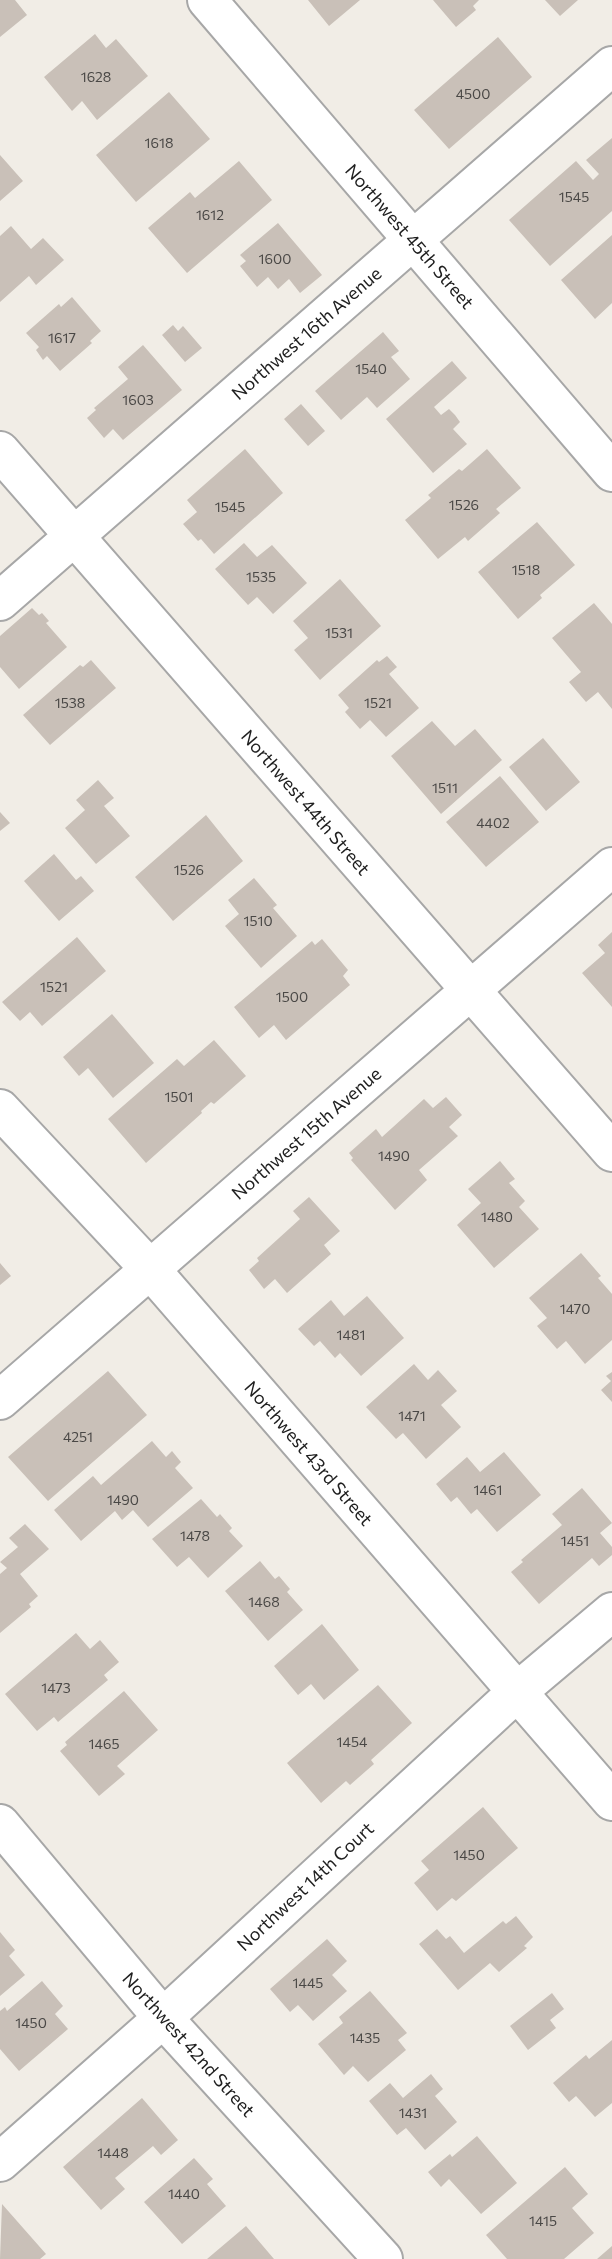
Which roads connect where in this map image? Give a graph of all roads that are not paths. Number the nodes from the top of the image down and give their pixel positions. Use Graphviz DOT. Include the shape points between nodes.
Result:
graph roads {
  1 [pos="207,0"];
  2 [pos="612,65"];
  3 [pos="413,240"];
  4 [pos="0,451"];
  5 [pos="612,472"];
  6 [pos="74,537"];
  7 [pos="0,601"];
  8 [pos="612,867"];
  9 [pos="471,990"];
  10 [pos="0,1109"];
  11 [pos="612,1152"];
  12 [pos="150,1269"];
  13 [pos="0,1400"];
  14 [pos="612,1612"];
  15 [pos="517,1692"];
  16 [pos="612,1801"];
  17 [pos="0,1824"];
  18 [pos="163,2018"];
  19 [pos="0,2162"];
  20 [pos="383,2259"];
  1 -- 3 [label="street, Northwest 45th Street"];
  2 -- 3 [label="street, Northwest 16th Avenue"];
  3 -- 5 [label="street, Northwest 45th Street"];
  3 -- 6 [label="street, Northwest 16th Avenue"];
  4 -- 6 [label="street, Northwest 44th Street"];
  6 -- 7 [label="street, Northwest 16th Avenue"];
  6 -- 9 [label="street, Northwest 44th Street"];
  8 -- 9 [label="street, Northwest 15th Avenue"];
  9 -- 11 [label="street, Northwest 44th Street"];
  9 -- 12 [label="street, Northwest 15th Avenue"];
  10 -- 12 [label="street, Northwest 43rd Street"];
  12 -- 13 [label="street, Northwest 15th Avenue"];
  12 -- 15 [label="street, Northwest 43rd Street"];
  14 -- 15 [label="street, Northwest 14th Court"];
  15 -- 16 [label="street, Northwest 43rd Street"];
  15 -- 18 [label="street, Northwest 14th Court"];
  17 -- 18 [label="street, Northwest 42nd Street"];
  18 -- 19 [label="street, Northwest 14th Court"];
  18 -- 20 [label="street, Northwest 42nd Street"];
}
